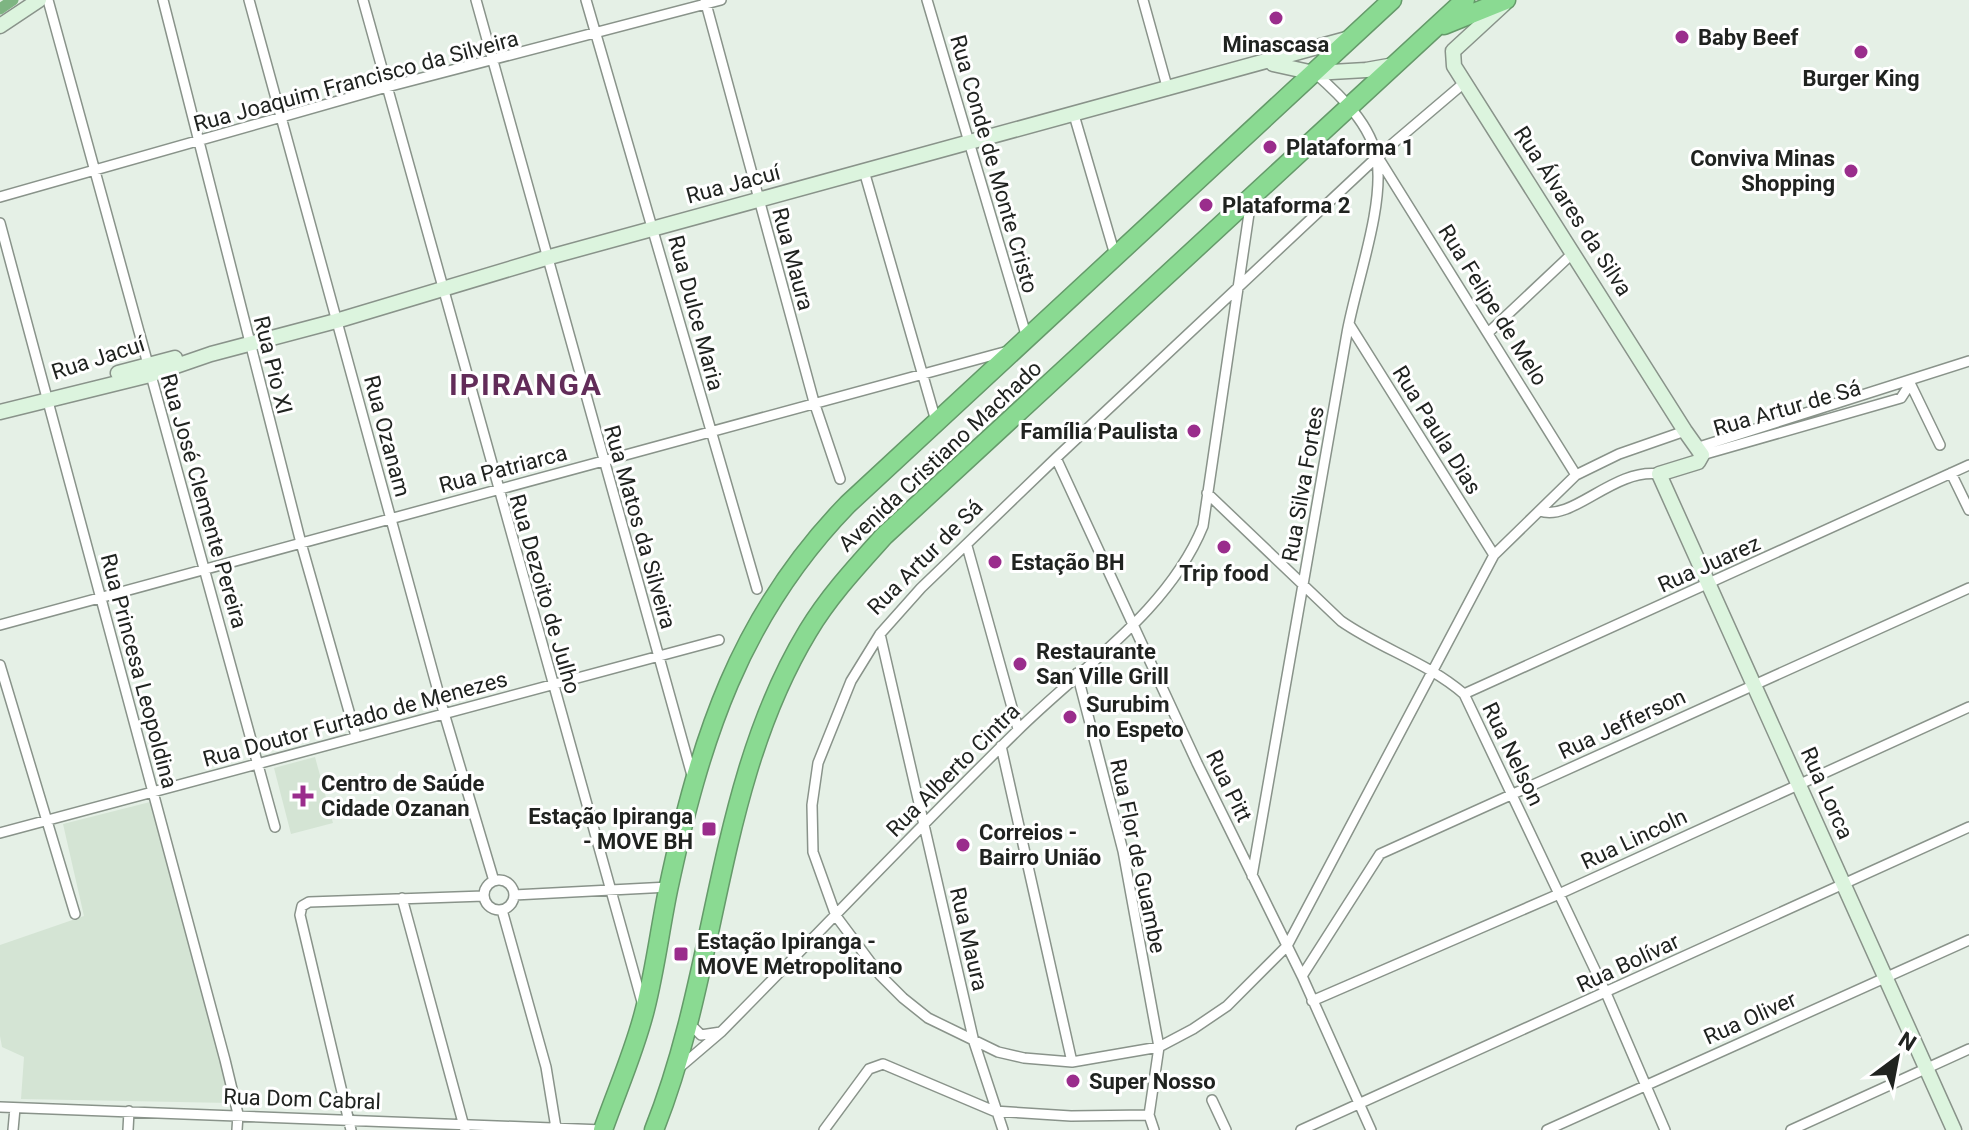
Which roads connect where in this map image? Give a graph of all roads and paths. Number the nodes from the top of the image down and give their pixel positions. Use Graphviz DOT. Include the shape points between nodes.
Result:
graph roads {
  1 [pos="39,0"];
  2 [pos="48,0"];
  3 [pos="163,0"];
  4 [pos="249,0"];
  5 [pos="363,0"];
  6 [pos="476,0"];
  7 [pos="586,0"];
  8 [pos="721,0"];
  9 [pos="927,0"];
  10 [pos="1143,0"];
  11 [pos="1392,0"];
  12 [pos="1465,0"];
  13 [pos="1507,0"];
  14 [pos="706,2"];
  15 [pos="0,26"];
  16 [pos="1433,29"];
  17 [pos="596,33"];
  18 [pos="1351,38"];
  19 [pos="494,61"];
  20 [pos="1268,63"];
  21 [pos="1396,64"];
  22 [pos="1314,73"];
  23 [pos="1464,83"];
  24 [pos="387,87"];
  25 [pos="1168,90"];
  26 [pos="1349,106"];
  27 [pos="1074,115"];
  28 [pos="283,118"];
  29 [pos="201,142"];
  30 [pos="968,142"];
  31 [pos="1377,157"];
  32 [pos="96,170"];
  33 [pos="864,171"];
  34 [pos="1251,196"];
  35 [pos="0,197"];
  36 [pos="758,200"];
  37 [pos="0,223"];
  38 [pos="654,228"];
  39 [pos="1574,251"];
  40 [pos="1115,255"];
  41 [pos="546,258"];
  42 [pos="1237,288"];
  43 [pos="443,290"];
  44 [pos="336,321"];
  45 [pos="1349,324"];
  46 [pos="1489,332"];
  47 [pos="249,344"];
  48 [pos="1021,344"];
  49 [pos="1969,361"];
  50 [pos="148,370"];
  51 [pos="923,374"];
  52 [pos="1910,382"];
  53 [pos="46,399"];
  54 [pos="814,402"];
  55 [pos="0,412"];
  56 [pos="936,421"];
  57 [pos="1685,431"];
  58 [pos="710,433"];
  59 [pos="1940,445"];
  60 [pos="1701,451"];
  61 [pos="1056,458"];
  62 [pos="603,460"];
  63 [pos="1969,465"];
  64 [pos="1951,473"];
  65 [pos="1659,474"];
  66 [pos="1576,475"];
  67 [pos="840,479"];
  68 [pos="496,488"];
  69 [pos="1207,493"];
  70 [pos="1969,510"];
  71 [pos="1540,511"];
  72 [pos="391,519"];
  73 [pos="301,543"];
  74 [pos="967,546"];
  75 [pos="1494,555"];
  76 [pos="206,569"];
  77 [pos="1707,585"];
  78 [pos="1303,587"];
  79 [pos="1969,588"];
  80 [pos="757,589"];
  81 [pos="100,597"];
  82 [pos="1135,622"];
  83 [pos="0,625"];
  84 [pos="880,634"];
  85 [pos="719,640"];
  86 [pos="658,657"];
  87 [pos="0,665"];
  88 [pos="1433,668"];
  89 [pos="1077,673"];
  90 [pos="1754,683"];
  91 [pos="551,685"];
  92 [pos="1464,694"];
  93 [pos="1969,707"];
  94 [pos="444,713"];
  95 [pos="1018,729"];
  96 [pos="356,736"];
  97 [pos="1001,746"];
  98 [pos="258,762"];
  99 [pos="1798,783"];
  100 [pos="695,787"];
  101 [pos="153,792"];
  102 [pos="1514,794"];
  103 [pos="45,822"];
  104 [pos="924,824"];
  105 [pos="275,827"];
  106 [pos="1969,827"];
  107 [pos="0,833"];
  108 [pos="1252,876"];
  109 [pos="494,881"];
  110 [pos="1843,883"];
  111 [pos="669,887"];
  112 [pos="609,891"];
  113 [pos="1559,894"];
  114 [pos="514,895"];
  115 [pos="484,896"];
  116 [pos="402,898"];
  117 [pos="502,910"];
  118 [pos="75,914"];
  119 [pos="836,916"];
  120 [pos="1969,940"];
  121 [pos="1287,946"];
  122 [pos="1302,976"];
  123 [pos="1886,979"];
  124 [pos="1606,993"];
  125 [pos="1312,1001"];
  126 [pos="645,1010"];
  127 [pos="689,1023"];
  128 [pos="721,1032"];
  129 [pos="974,1042"];
  130 [pos="1159,1047"];
  131 [pos="1969,1049"];
  132 [pos="1072,1062"];
  133 [pos="1926,1068"];
  134 [pos="677,1069"];
  135 [pos="1645,1084"];
  136 [pos="1212,1100"];
  137 [pos="1359,1104"];
  138 [pos="0,1107"];
  139 [pos="15,1108"];
  140 [pos="129,1111"];
  141 [pos="994,1111"];
  142 [pos="238,1114"];
  143 [pos="1149,1115"];
  144 [pos="351,1124"];
  145 [pos="465,1127"];
  146 [pos="556,1128"];
  147 [pos="659,1129"];
  148 [pos="13,1130"];
  149 [pos="128,1130"];
  150 [pos="237,1130"];
  151 [pos="603,1130"];
  152 [pos="824,1130"];
  153 [pos="1003,1130"];
  154 [pos="1154,1130"];
  155 [pos="1226,1130"];
  156 [pos="1301,1130"];
  157 [pos="1371,1130"];
  158 [pos="1547,1130"];
  159 [pos="1665,1130"];
  160 [pos="1791,1130"];
  161 [pos="1954,1130"];
  1 -- 15 [label="main road"];
  2 -- 32 [label="street, Rua José Clemente Pereira"];
  3 -- 29 [label="street, Rua Pio XI"];
  4 -- 28 [label="street, Rua Ozanam"];
  5 -- 24 [label="street, Rua Dezoito de Julho"];
  6 -- 19 [label="street, Rua Matos da Silveira"];
  7 -- 17 [label="street, Rua Dulce Maria"];
  8 -- 14 [label="street, Rua Joaquim Francisco da Silveira"];
  9 -- 30 [label="street, Rua Conde de Monte Cristo"];
  10 -- 25 [label="street"];
  11 -- 18 [label="highway, Avenida Cristiano Machado"];
  12 -- 16 [label="highway, Avenida Cristiano Machado"];
  13 -- 16 [label="highway"];
  13 -- 23 [label="main road, Rua Álvares da Silva" via="1453,51 1451,58"];
  14 -- 17 [label="street, Rua Joaquim Francisco da Silveira"];
  14 -- 36 [label="street, Rua Maura"];
  16 -- 21 [label="highway, Avenida Cristiano Machado"];
  17 -- 19 [label="street, Rua Joaquim Francisco da Silveira"];
  17 -- 38 [label="street, Rua Dulce Maria"];
  18 -- 20 [label="main road, Rua Jacuí"];
  18 -- 22 [label="highway, Avenida Cristiano Machado"];
  19 -- 24 [label="street, Rua Joaquim Francisco da Silveira"];
  19 -- 41 [label="street, Rua Matos da Silveira"];
  20 -- 22 [label="main road, Rua Jacuí"];
  20 -- 25 [label="main road, Rua Jacuí"];
  21 -- 22 [label="main road, Rua Jacuí"];
  21 -- 26 [label="highway, Avenida Cristiano Machado"];
  22 -- 26 [label="street"];
  22 -- 40 [label="highway, Avenida Cristiano Machado"];
  23 -- 31 [label="street, Rua Artur de Sá"];
  23 -- 39 [label="main road, Rua Álvares da Silva"];
  24 -- 28 [label="street, Rua Joaquim Francisco da Silveira"];
  24 -- 43 [label="street, Rua Dezoito de Julho"];
  25 -- 27 [label="main road, Rua Jacuí"];
  26 -- 31 [label="street, Rua Silva Fortes"];
  26 -- 34 [label="highway, Avenida Cristiano Machado"];
  27 -- 30 [label="main road, Rua Jacuí"];
  27 -- 40 [label="street"];
  28 -- 29 [label="street, Rua Joaquim Francisco da Silveira"];
  28 -- 44 [label="street, Rua Ozanam"];
  29 -- 32 [label="street, Rua Joaquim Francisco da Silveira"];
  29 -- 47 [label="street, Rua Pio XI"];
  30 -- 33 [label="main road, Rua Jacuí"];
  30 -- 48 [label="street, Rua Conde de Monte Cristo"];
  31 -- 42 [label="street, Rua Artur de Sá"];
  31 -- 45 [label="street, Rua Silva Fortes" via="1379,185"];
  31 -- 46 [label="street, Rua Felipe de Melo"];
  32 -- 35 [label="street, Rua Joaquim Francisco da Silveira"];
  32 -- 50 [label="street, Rua José Clemente Pereira"];
  33 -- 36 [label="main road, Rua Jacuí"];
  33 -- 51 [label="street"];
  34 -- 42 [label="street, Rua Alberto Cintra"];
  34 -- 127 [label="highway, Avenida Cristiano Machado" via="884,536 816,620 786,674 738,802"];
  36 -- 38 [label="main road, Rua Jacuí"];
  36 -- 54 [label="street, Rua Maura"];
  37 -- 53 [label="street, Rua Princesa Leopoldina"];
  38 -- 41 [label="main road, Rua Jacuí"];
  38 -- 58 [label="street, Rua Dulce Maria"];
  39 -- 46 [label="street"];
  39 -- 57 [label="main road, Rua Álvares da Silva"];
  40 -- 48 [label="highway, Avenida Cristiano Machado"];
  41 -- 43 [label="main road, Rua Jacuí"];
  41 -- 62 [label="street, Rua Matos da Silveira"];
  42 -- 61 [label="street, Rua Artur de Sá"];
  42 -- 69 [label="street, Rua Alberto Cintra"];
  43 -- 44 [label="main road, Rua Jacuí"];
  43 -- 68 [label="street, Rua Dezoito de Julho"];
  44 -- 47 [label="main road, Rua Jacuí"];
  44 -- 72 [label="street, Rua Ozanam"];
  45 -- 75 [label="street, Rua Paula Dias"];
  45 -- 78 [label="street, Rua Silva Fortes"];
  46 -- 66 [label="street, Rua Felipe de Melo"];
  47 -- 50 [label="main road, Rua Jacuí" via="211,354 202,351"];
  47 -- 73 [label="street, Rua Pio XI"];
  48 -- 51 [label="street, Rua Patriarca"];
  48 -- 56 [label="highway, Avenida Cristiano Machado"];
  49 -- 52 [label="street, Rua Artur de Sá"];
  50 -- 53 [label="main road, Rua Jacuí"];
  50 -- 76 [label="street, Rua José Clemente Pereira"];
  51 -- 54 [label="street, Rua Patriarca"];
  51 -- 56 [label="street"];
  52 -- 59 [label="street"];
  52 -- 60 [label="street, Rua Artur de Sá"];
  52 -- 60 [label="street, Rua Artur de Sá" via="1901,398"];
  53 -- 55 [label="main road, Rua Jacuí"];
  53 -- 81 [label="street, Rua Princesa Leopoldina"];
  54 -- 58 [label="street, Rua Patriarca"];
  54 -- 67 [label="street, Rua Maura"];
  56 -- 100 [label="highway, Avenida Cristiano Machado" via="823,530 771,598 727,683"];
  57 -- 60 [label="main road, Rua Álvares da Silva"];
  57 -- 66 [label="street, Rua Artur de Sá"];
  58 -- 62 [label="street, Rua Patriarca"];
  58 -- 80 [label="street, Rua Dulce Maria"];
  60 -- 65 [label="main road, Rua Artur de Sá" via="1698,462"];
  61 -- 74 [label="street, Rua Artur de Sá"];
  61 -- 82 [label="street, Rua Pitt"];
  62 -- 68 [label="street, Rua Patriarca"];
  62 -- 86 [label="street, Rua Matos da Silveira"];
  63 -- 64 [label="street, Rua Juarez"];
  64 -- 70 [label="street"];
  64 -- 77 [label="street, Rua Juarez"];
  65 -- 71 [label="street, Rua Artur de Sá" via="1629,475 1570,508"];
  65 -- 77 [label="main road, Rua Lorca"];
  66 -- 71 [label="street, Rua Artur de Sá"];
  68 -- 72 [label="street, Rua Patriarca"];
  68 -- 91 [label="street, Rua Dezoito de Julho"];
  69 -- 78 [label="street, Rua Nelson"];
  69 -- 82 [label="street, Rua Alberto Cintra" via="1203,526 1187,560"];
  71 -- 75 [label="street, Rua Artur de Sá"];
  72 -- 73 [label="street, Rua Patriarca"];
  72 -- 94 [label="street, Rua Ozanam"];
  73 -- 76 [label="street, Rua Patriarca"];
  73 -- 96 [label="street, Rua Pio XI"];
  74 -- 84 [label="street, Rua Artur de Sá"];
  74 -- 95 [label="street"];
  75 -- 88 [label="street, Rua Artur de Sá"];
  76 -- 81 [label="street, Rua Patriarca"];
  76 -- 98 [label="street, Rua José Clemente Pereira"];
  77 -- 90 [label="main road, Rua Lorca"];
  77 -- 92 [label="street, Rua Juarez"];
  78 -- 88 [label="street, Rua Nelson" via="1363,637"];
  78 -- 108 [label="street, Rua Silva Fortes"];
  79 -- 90 [label="street, Rua Jefferson"];
  81 -- 83 [label="street, Rua Patriarca"];
  81 -- 101 [label="street, Rua Princesa Leopoldina"];
  82 -- 89 [label="street, Rua Alberto Cintra"];
  82 -- 108 [label="street, Rua Pitt"];
  84 -- 104 [label="street, Rua Maura"];
  84 -- 119 [label="street, Rua Artur de Sá" via="851,681 818,763 813,852"];
  85 -- 86 [label="street, Rua Doutor Furtado de Menezes"];
  86 -- 91 [label="street, Rua Doutor Furtado de Menezes"];
  86 -- 100 [label="street, Rua Matos da Silveira"];
  87 -- 103 [label="street"];
  88 -- 92 [label="street, Rua Nelson"];
  88 -- 121 [label="street, Rua Artur de Sá"];
  89 -- 95 [label="street, Rua Alberto Cintra"];
  89 -- 130 [label="street, Rua Flor de Guambe" via="1123,851"];
  90 -- 99 [label="main road, Rua Lorca"];
  90 -- 102 [label="street, Rua Jefferson"];
  91 -- 94 [label="street, Rua Doutor Furtado de Menezes"];
  91 -- 112 [label="street, Rua Dezoito de Julho"];
  92 -- 102 [label="street, Rua Nelson"];
  93 -- 99 [label="street, Rua Lincoln"];
  94 -- 96 [label="street, Rua Doutor Furtado de Menezes"];
  94 -- 109 [label="street, Rua Ozanam"];
  95 -- 97 [label="street, Rua Alberto Cintra"];
  96 -- 98 [label="street, Rua Doutor Furtado de Menezes"];
  97 -- 104 [label="street, Rua Alberto Cintra"];
  97 -- 132 [label="street"];
  98 -- 101 [label="street, Rua Doutor Furtado de Menezes"];
  98 -- 105 [label="street, Rua José Clemente Pereira"];
  99 -- 110 [label="main road, Rua Lorca"];
  99 -- 113 [label="street, Rua Lincoln"];
  100 -- 111 [label="highway, Avenida Cristiano Machado"];
  101 -- 103 [label="street, Rua Doutor Furtado de Menezes"];
  101 -- 142 [label="street, Rua Princesa Leopoldina"];
  102 -- 113 [label="street, Rua Nelson"];
  102 -- 122 [label="street, Rua Jefferson" via="1380,854"];
  103 -- 107 [label="street, Rua Doutor Furtado de Menezes"];
  103 -- 118 [label="street"];
  104 -- 119 [label="street, Rua Alberto Cintra"];
  104 -- 129 [label="street, Rua Maura"];
  106 -- 110 [label="street, Rua Bolívar"];
  108 -- 121 [label="street, Rua Pitt"];
  109 -- 114 [label="street" via="508,883"];
  109 -- 115 [label="street"];
  110 -- 123 [label="main road, Rua Lorca"];
  110 -- 124 [label="street, Rua Bolívar"];
  111 -- 112 [label="street"];
  111 -- 126 [label="highway, Avenida Cristiano Machado"];
  112 -- 114 [label="street"];
  112 -- 126 [label="street, Rua Dezoito de Julho"];
  113 -- 124 [label="street, Rua Nelson"];
  113 -- 125 [label="street, Rua Lincoln"];
  114 -- 117 [label="street"];
  115 -- 116 [label="street"];
  115 -- 117 [label="street" via="492,909"];
  116 -- 144 [label="street" via="302,906"];
  116 -- 145 [label="street"];
  117 -- 146 [label="street" via="546,1067"];
  119 -- 128 [label="street, Rua Alberto Cintra"];
  119 -- 129 [label="street, Rua Artur de Sá" via="903,998"];
  120 -- 123 [label="street, Rua Oliver"];
  121 -- 122 [label="street, Rua Pitt"];
  121 -- 130 [label="street, Rua Artur de Sá" via="1227,1006"];
  122 -- 125 [label="street, Rua Pitt"];
  123 -- 133 [label="main road, Rua Lorca"];
  123 -- 135 [label="street, Rua Oliver"];
  124 -- 135 [label="street, Rua Nelson"];
  124 -- 137 [label="street, Rua Bolívar"];
  125 -- 137 [label="street, Rua Pitt"];
  126 -- 151 [label="highway, Avenida Cristiano Machado"];
  127 -- 128 [label="street" via="701,1035"];
  127 -- 134 [label="highway, Avenida Cristiano Machado"];
  128 -- 134 [label="street, Rua Alberto Cintra"];
  129 -- 132 [label="street, Rua Artur de Sá" via="1024,1058"];
  129 -- 141 [label="street, Rua Maura"];
  130 -- 132 [label="street, Rua Artur de Sá"];
  130 -- 143 [label="street, Rua Flor de Guambe"];
  131 -- 133 [label="street"];
  133 -- 160 [label="street"];
  133 -- 161 [label="main road, Rua Lorca"];
  134 -- 147 [label="highway, Avenida Cristiano Machado"];
  135 -- 158 [label="street, Rua Oliver"];
  135 -- 159 [label="street, Rua Nelson"];
  136 -- 155 [label="street"];
  137 -- 156 [label="street, Rua Bolívar"];
  137 -- 157 [label="street, Rua Pitt"];
  138 -- 139 [label="street, Rua Dom Cabral"];
  139 -- 140 [label="street, Rua Dom Cabral"];
  139 -- 148 [label="street"];
  140 -- 142 [label="street, Rua Dom Cabral"];
  140 -- 149 [label="street"];
  141 -- 143 [label="street"];
  141 -- 152 [label="street" via="891,1065 869,1069"];
  141 -- 153 [label="street, Rua Maura"];
  142 -- 144 [label="street, Rua Dom Cabral"];
  142 -- 150 [label="street, Rua Princesa Leopoldina"];
  143 -- 154 [label="street"];
  144 -- 145 [label="street, Rua Dom Cabral"];
  145 -- 146 [label="street, Rua Dom Cabral"];
  146 -- 151 [label="street, Rua Dom Cabral"];
}
